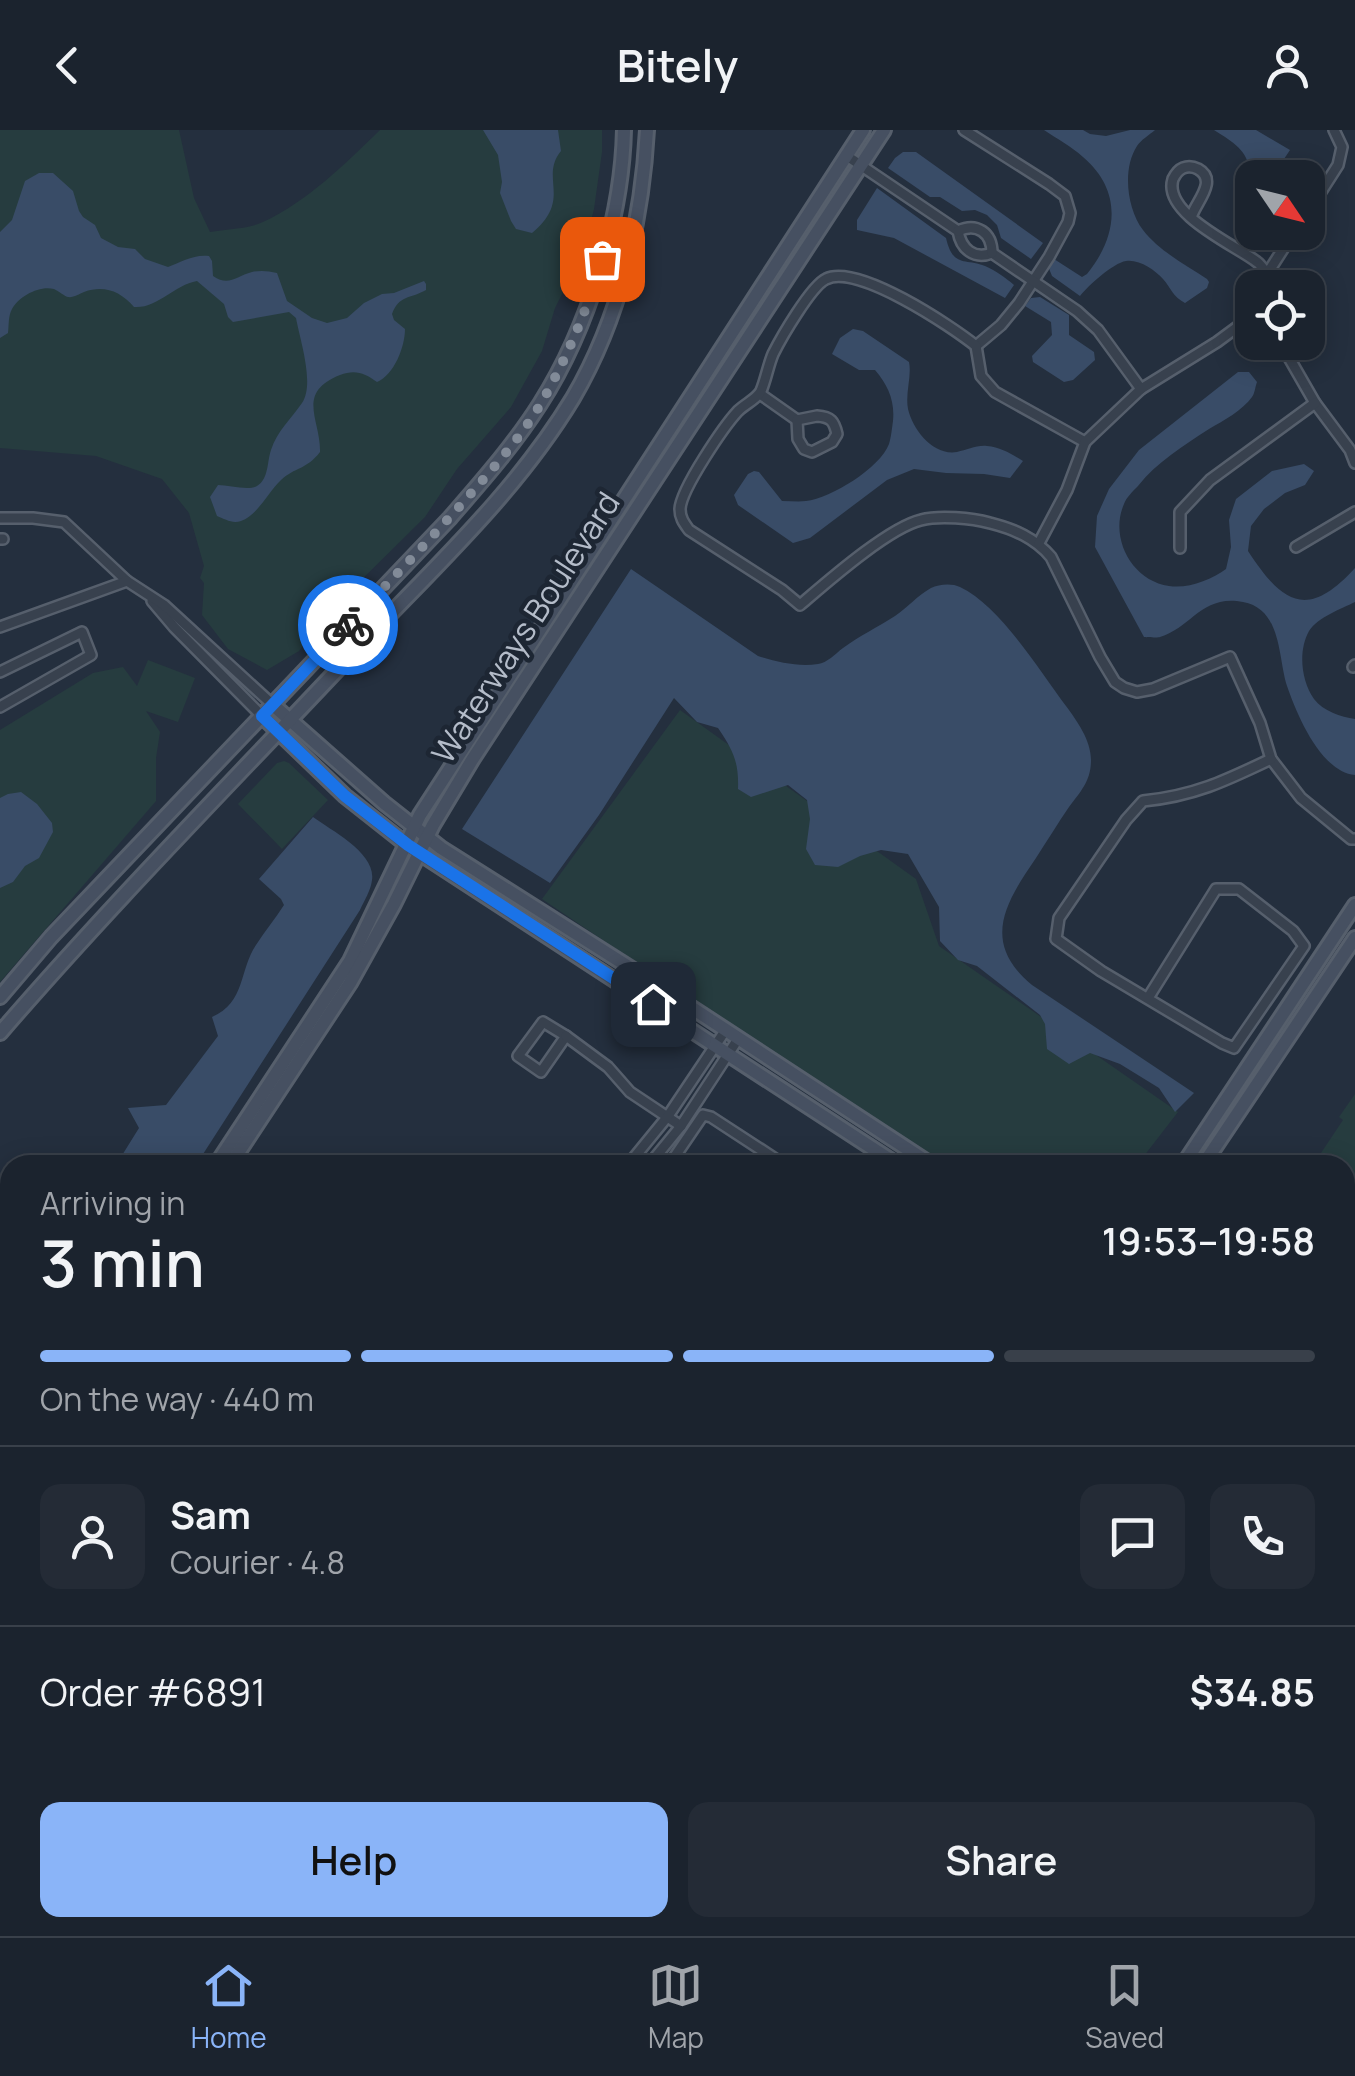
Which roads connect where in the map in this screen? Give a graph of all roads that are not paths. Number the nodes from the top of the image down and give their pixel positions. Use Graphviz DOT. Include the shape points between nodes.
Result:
graph roads {
  1 [pos="624,130"];
  2 [pos="647,130"];
  3 [pos="864,130"];
  4 [pos="884,130"];
  5 [pos="964,130"];
  6 [pos="1334,130"];
  7 [pos="846,156"];
  8 [pos="861,165"];
  9 [pos="1325,185"];
  10 [pos="1192,216"];
  11 [pos="958,231"];
  12 [pos="992,253"];
  13 [pos="1265,270"];
  14 [pos="1034,281"];
  15 [pos="1235,329"];
  16 [pos="976,346"];
  17 [pos="1290,360"];
  18 [pos="1141,389"];
  19 [pos="760,394"];
  20 [pos="1315,403"];
  21 [pos="796,420"];
  22 [pos="1085,442"];
  23 [pos="1355,463"];
  24 [pos="1355,512"];
  25 [pos="0,518"];
  26 [pos="1039,543"];
  27 [pos="1296,547"];
  28 [pos="1180,548"];
  29 [pos="127,581"];
  30 [pos="143,591"];
  31 [pos="0,627"];
  32 [pos="0,672"];
  33 [pos="273,705"];
  34 [pos="0,706"];
  35 [pos="262,716"];
  36 [pos="291,719"];
  37 [pos="278,732"];
  38 [pos="1271,759"];
  39 [pos="420,833"];
  40 [pos="1355,839"];
  41 [pos="413,849"];
  42 [pos="1355,905"];
  43 [pos="1355,938"];
  44 [pos="0,998"];
  45 [pos="1148,998"];
  46 [pos="725,1031"];
  47 [pos="0,1033"];
  48 [pos="566,1036"];
  49 [pos="738,1039"];
  50 [pos="716,1046"];
  51 [pos="729,1054"];
  52 [pos="668,1116"];
  53 [pos="682,1126"];
  54 [pos="223,1155"];
  55 [pos="237,1155"];
  56 [pos="636,1155"];
  57 [pos="657,1155"];
  58 [pos="676,1155"];
  59 [pos="770,1155"];
  60 [pos="883,1155"];
  61 [pos="917,1155"];
  62 [pos="1190,1155"];
  63 [pos="1210,1155"];
  1 -- 33 [label="street" via="613,221 591,297 542,402 450,518"];
  2 -- 36 [label="street" via="636,226 618,291 573,397 524,471"];
  3 -- 7 [label="street, Waterways Boulevard"];
  4 -- 8 [label="street, Waterways Boulevard"];
  5 -- 14 [label="street" via="1064,196 1068,222"];
  6 -- 9 [label="street" via="1342,146"];
  7 -- 8 [label="street"];
  7 -- 39 [label="street, Waterways Boulevard" via="420,814"];
  8 -- 11 [label="street"];
  8 -- 39 [label="street, Waterways Boulevard"];
  10 -- 10 [label="street" via="1207,183 1194,166 1174,175 1172,186"];
  10 -- 13 [label="street"];
  11 -- 12 [label="street" via="974,255"];
  11 -- 12 [label="street" via="987,234"];
  12 -- 14 [label="street"];
  14 -- 16 [label="street" via="1002,325"];
  14 -- 18 [label="street" via="1098,330"];
  15 -- 18 [label="street"];
  16 -- 19 [label="street" via="884,290 853,277 826,278 772,356"];
  16 -- 22 [label="street" via="980,376 995,392"];
  17 -- 20 [label="street"];
  18 -- 22 [label="street"];
  19 -- 21 [label="street"];
  19 -- 26 [label="street" via="721,432 684,493 681,520 800,605 916,520 984,521"];
  20 -- 23 [label="street"];
  20 -- 28 [label="street" via="1210,480 1180,512"];
  21 -- 21 [label="street" via="798,439 812,452 837,434 828,417"];
  22 -- 26 [label="street"];
  24 -- 27 [label="street"];
  25 -- 29 [label="street" via="64,522"];
  26 -- 38 [label="street" via="1115,682 1137,692 1153,689 1230,656"];
  29 -- 30 [label="street"];
  29 -- 31 [label="street"];
  30 -- 33 [label="street"];
  30 -- 35 [label="street"];
  32 -- 34 [label="street" via="82,632 91,655"];
  33 -- 35 [label="street"];
  33 -- 36 [label="street"];
  35 -- 37 [label="street"];
  35 -- 44 [label="street"];
  36 -- 37 [label="street"];
  36 -- 39 [label="street"];
  37 -- 41 [label="street"];
  37 -- 47 [label="street"];
  38 -- 40 [label="street" via="1302,798"];
  38 -- 45 [label="street" via="1177,798 1143,801 1059,918 1056,939"];
  39 -- 41 [label="street, Waterways Boulevard"];
  39 -- 46 [label="street"];
  41 -- 50 [label="street"];
  41 -- 54 [label="street, Waterways Boulevard" via="350,961"];
  41 -- 55 [label="street, Waterways Boulevard" via="394,904 350,983"];
  42 -- 62 [label="street"];
  43 -- 63 [label="street"];
  45 -- 45 [label="street" via="1216,890 1239,889 1304,946 1234,1048"];
  46 -- 49 [label="street"];
  46 -- 50 [label="street"];
  48 -- 48 [label="street" via="543,1022 518,1056 541,1072"];
  48 -- 52 [label="street"];
  49 -- 51 [label="street"];
  49 -- 61 [label="street"];
  50 -- 51 [label="street"];
  50 -- 52 [label="street"];
  51 -- 53 [label="street"];
  51 -- 60 [label="street"];
  52 -- 53 [label="street"];
  52 -- 56 [label="street"];
  53 -- 57 [label="street"];
  58 -- 59 [label="street" via="703,1116"];
}
